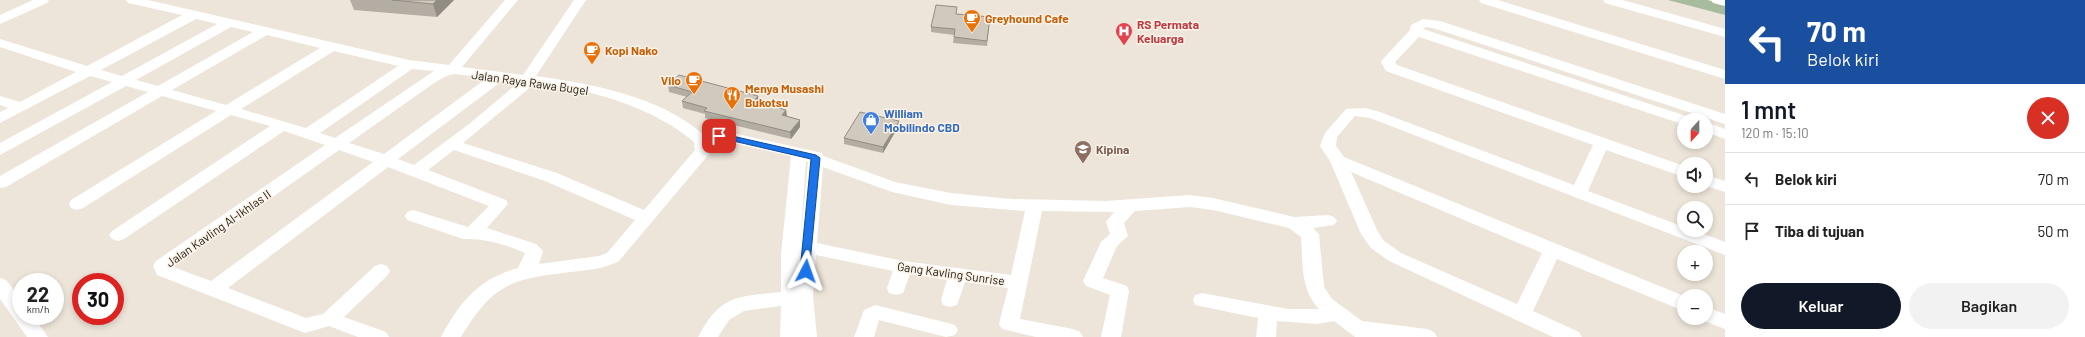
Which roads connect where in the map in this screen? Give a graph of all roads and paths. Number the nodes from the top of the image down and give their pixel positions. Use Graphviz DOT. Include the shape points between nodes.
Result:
graph roads {
  1 [pos="43,0"];
  2 [pos="132,0"];
  3 [pos="512,0"];
  4 [pos="580,0"];
  5 [pos="1485,0"];
  6 [pos="1609,0"];
  7 [pos="1649,0"];
  8 [pos="1717,0"];
  9 [pos="1725,2"];
  10 [pos="193,15"];
  11 [pos="0,20"];
  12 [pos="1725,22"];
  13 [pos="228,23"];
  14 [pos="264,31"];
  15 [pos="1417,31"];
  16 [pos="1725,33"];
  17 [pos="0,43"];
  18 [pos="332,46"];
  19 [pos="409,64"];
  20 [pos="449,70"];
  21 [pos="89,71"];
  22 [pos="1725,75"];
  23 [pos="498,77"];
  24 [pos="526,80"];
  25 [pos="125,81"];
  26 [pos="161,91"];
  27 [pos="0,100"];
  28 [pos="21,107"];
  29 [pos="230,111"];
  30 [pos="0,118"];
  31 [pos="1677,118"];
  32 [pos="1725,119"];
  33 [pos="282,126"];
  34 [pos="1713,130"];
  35 [pos="308,134"];
  36 [pos="1725,134"];
  37 [pos="700,139"];
  38 [pos="1602,142"];
  39 [pos="338,144"];
  40 [pos="452,144"];
  41 [pos="0,150"];
  42 [pos="807,155"];
  43 [pos="386,160"];
  44 [pos="1338,161"];
  45 [pos="1677,169"];
  46 [pos="416,171"];
  47 [pos="0,183"];
  48 [pos="1713,183"];
  49 [pos="1725,187"];
  50 [pos="1579,193"];
  51 [pos="77,204"];
  52 [pos="1036,206"];
  53 [pos="1129,207"];
  54 [pos="413,216"];
  55 [pos="647,218"];
  56 [pos="1328,221"];
  57 [pos="1294,223"];
  58 [pos="471,234"];
  59 [pos="118,235"];
  60 [pos="807,247"];
  61 [pos="1553,249"];
  62 [pos="1725,249"];
  63 [pos="903,267"];
  64 [pos="381,271"];
  65 [pos="524,273"];
  66 [pos="958,274"];
  67 [pos="1018,283"];
  68 [pos="0,285"];
  69 [pos="896,288"];
  70 [pos="212,290"];
  71 [pos="789,298"];
  72 [pos="950,300"];
  73 [pos="1202,300"];
  74 [pos="12,301"];
  75 [pos="1677,301"];
  76 [pos="1268,312"];
  77 [pos="1338,313"];
  78 [pos="1522,314"];
  79 [pos="1713,317"];
  80 [pos="329,319"];
  81 [pos="1725,322"];
  82 [pos="29,325"];
  83 [pos="948,330"];
  84 [pos="1363,332"];
  85 [pos="1028,333"];
  86 [pos="1568,336"];
  87 [pos="38,337"];
  88 [pos="379,337"];
  89 [pos="451,337"];
  90 [pos="708,337"];
  91 [pos="790,337"];
  92 [pos="806,337"];
  93 [pos="864,337"];
  94 [pos="1073,337"];
  95 [pos="1111,337"];
  96 [pos="1266,337"];
  97 [pos="1427,337"];
  1 -- 11 [label="street"];
  2 -- 10 [label="street, Jalan Raya Rawa Bugel"];
  3 -- 20 [label="street, Jalan Kavling Al-Ikhlas II" via="473,47"];
  4 -- 24 [label="street"];
  5 -- 22 [label="street"];
  6 -- 16 [label="street"];
  7 -- 12 [label="street"];
  8 -- 9 [label="street"];
  10 -- 13 [label="street, Jalan Raya Rawa Bugel"];
  10 -- 21 [label="street"];
  13 -- 14 [label="street, Jalan Raya Rawa Bugel"];
  13 -- 25 [label="street"];
  14 -- 18 [label="street, Jalan Raya Rawa Bugel"];
  14 -- 26 [label="street"];
  15 -- 31 [label="street"];
  15 -- 32 [label="street" via="1416,28 1423,23 1435,24"];
  15 -- 38 [label="street" via="1388,62 1391,68"];
  17 -- 21 [label="street"];
  18 -- 19 [label="street, Jalan Raya Rawa Bugel"];
  18 -- 29 [label="street"];
  19 -- 20 [label="street, Jalan Raya Rawa Bugel"];
  19 -- 35 [label="street"];
  20 -- 23 [label="street, Jalan Raya Rawa Bugel"];
  20 -- 39 [label="street, Jalan Kavling Al-Ikhlas II" via="432,78"];
  21 -- 25 [label="street"];
  21 -- 28 [label="street"];
  23 -- 24 [label="street, Jalan Raya Rawa Bugel"];
  23 -- 43 [label="street"];
  24 -- 37 [label="street, Jalan Raya Rawa Bugel" via="584,87 639,104 686,127"];
  24 -- 40 [label="street" via="522,87"];
  25 -- 26 [label="street"];
  25 -- 41 [label="street"];
  26 -- 29 [label="street"];
  26 -- 47 [label="street"];
  27 -- 28 [label="street"];
  28 -- 30 [label="street"];
  29 -- 33 [label="street"];
  29 -- 51 [label="street"];
  33 -- 35 [label="street"];
  33 -- 59 [label="street"];
  34 -- 36 [label="street"];
  35 -- 39 [label="street"];
  37 -- 42 [label="street" via="719,136"];
  37 -- 55 [label="street" via="703,151"];
  38 -- 45 [label="street"];
  38 -- 50 [label="street"];
  39 -- 43 [label="street"];
  39 -- 70 [label="street, Jalan Kavling Al-Ikhlas II" via="162,266 163,270"];
  40 -- 46 [label="street"];
  40 -- 55 [label="street" via="551,177"];
  42 -- 52 [label="street" via="871,180 923,194 985,203"];
  42 -- 60 [label="street"];
  42 -- 71 [label="street" via="790,254"];
  43 -- 46 [label="street"];
  43 -- 70 [label="street"];
  44 -- 50 [label="street" via="1328,146 1330,136 1351,112 1365,112"];
  44 -- 61 [label="street"];
  44 -- 78 [label="street" via="1370,234 1384,250 1396,258"];
  46 -- 58 [label="street" via="500,204"];
  48 -- 49 [label="street"];
  50 -- 62 [label="street"];
  52 -- 53 [label="street"];
  52 -- 67 [label="street, Gang Kavling Sunrise"];
  53 -- 57 [label="street" via="1190,200"];
  53 -- 95 [label="street" via="1115,222 1119,236 1110,242 1092,282 1120,291"];
  54 -- 58 [label="street"];
  55 -- 65 [label="street" via="608,261"];
  56 -- 57 [label="street"];
  57 -- 77 [label="street" via="1310,234 1316,293"];
  58 -- 65 [label="street" via="486,234 534,251 531,264"];
  60 -- 63 [label="street, Gang Kavling Sunrise"];
  60 -- 92 [label="street" via="804,296"];
  61 -- 75 [label="street"];
  61 -- 78 [label="street"];
  63 -- 66 [label="street, Gang Kavling Sunrise"];
  63 -- 69 [label="street"];
  64 -- 80 [label="street"];
  65 -- 89 [label="street" via="502,280 488,289 474,302"];
  66 -- 67 [label="street, Gang Kavling Sunrise"];
  66 -- 72 [label="street"];
  67 -- 85 [label="street" via="1009,324"];
  68 -- 74 [label="street"];
  70 -- 80 [label="street, Jalan Kavling Al-Ikhlas II" via="305,326"];
  71 -- 90 [label="street" via="740,304 722,315"];
  71 -- 91 [label="street"];
  73 -- 76 [label="street"];
  76 -- 77 [label="street" via="1305,317"];
  76 -- 96 [label="street"];
  77 -- 84 [label="street"];
  78 -- 86 [label="street"];
  79 -- 81 [label="street"];
  80 -- 88 [label="street"];
  82 -- 87 [label="street"];
  83 -- 93 [label="street" via="875,312 871,315"];
  84 -- 97 [label="street"];
  85 -- 94 [label="street"];
}
